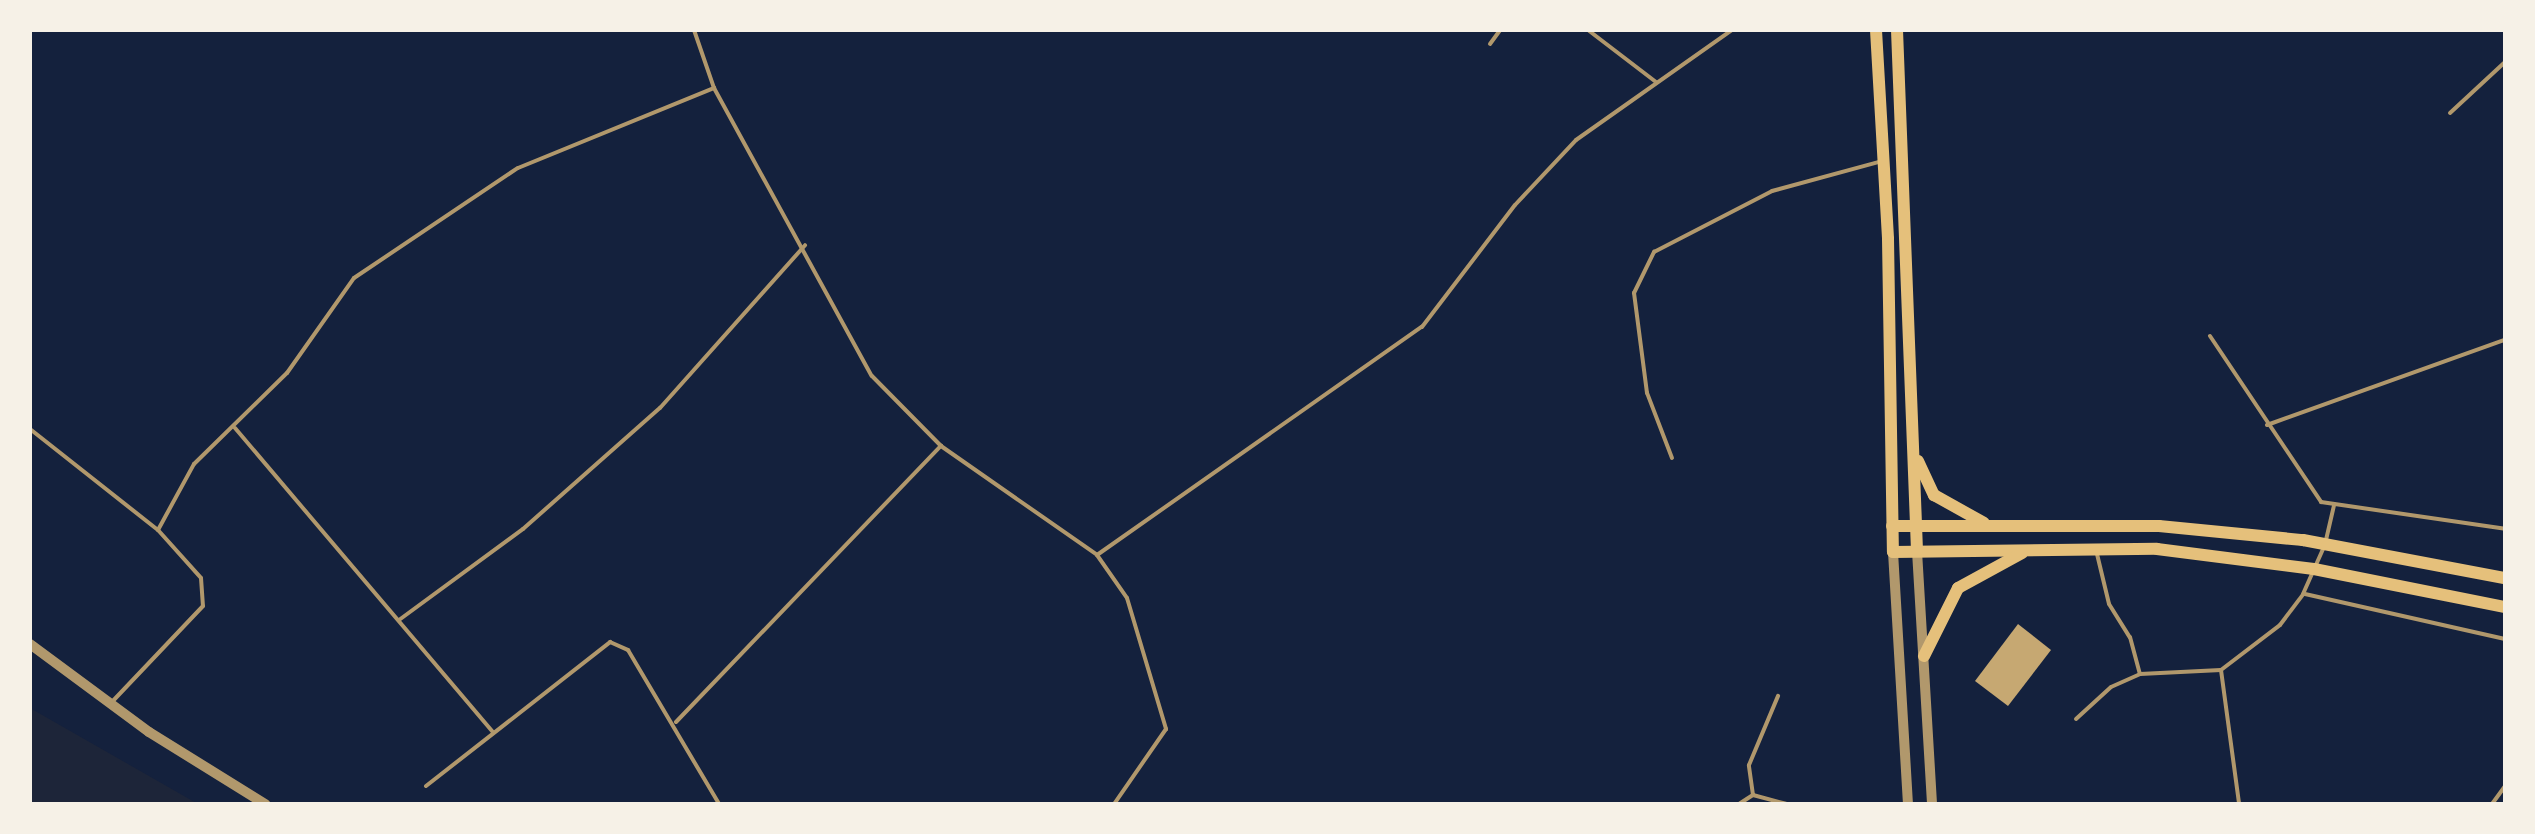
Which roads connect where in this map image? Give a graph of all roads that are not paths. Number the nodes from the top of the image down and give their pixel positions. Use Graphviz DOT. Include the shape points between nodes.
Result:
graph roads {
  1 [pos="694,30"];
  2 [pos="1500,30"];
  3 [pos="1588,30"];
  4 [pos="1732,30"];
  5 [pos="1876,30"];
  6 [pos="1897,30"];
  7 [pos="1490,44"];
  8 [pos="2505,62"];
  9 [pos="1656,82"];
  10 [pos="714,88"];
  11 [pos="2450,113"];
  12 [pos="1884,161"];
  13 [pos="805,246"];
  14 [pos="2210,336"];
  15 [pos="2505,340"];
  16 [pos="2267,425"];
  17 [pos="235,428"];
  18 [pos="30,430"];
  19 [pos="941,446"];
  20 [pos="1915,455"];
  21 [pos="1672,458"];
  22 [pos="2334,506"];
  23 [pos="1892,526"];
  24 [pos="1917,527"];
  25 [pos="2021,529"];
  26 [pos="2505,529"];
  27 [pos="158,530"];
  28 [pos="2325,543"];
  29 [pos="2096,549"];
  30 [pos="1917,551"];
  31 [pos="1893,552"];
  32 [pos="2024,552"];
  33 [pos="1097,554"];
  34 [pos="2314,569"];
  35 [pos="2505,578"];
  36 [pos="2303,594"];
  37 [pos="2505,607"];
  38 [pos="399,620"];
  39 [pos="2505,640"];
  40 [pos="30,644"];
  41 [pos="1924,656"];
  42 [pos="2221,670"];
  43 [pos="2140,674"];
  44 [pos="1778,696"];
  45 [pos="112,702"];
  46 [pos="2076,719"];
  47 [pos="676,722"];
  48 [pos="494,732"];
  49 [pos="426,786"];
  50 [pos="2505,786"];
  51 [pos="1753,794"];
  52 [pos="265,804"];
  53 [pos="719,804"];
  54 [pos="1114,804"];
  55 [pos="1739,804"];
  56 [pos="1786,804"];
  57 [pos="1908,804"];
  58 [pos="1932,804"];
  59 [pos="2239,804"];
  60 [pos="2492,804"];
  1 -- 10 [label="lane"];
  2 -- 7 [label="lane"];
  3 -- 9 [label="lane"];
  4 -- 9 [label="lane"];
  5 -- 12 [label="main road"];
  6 -- 20 [label="main road"];
  8 -- 11 [label="lane"];
  9 -- 33 [label="lane" via="1576,140 1515,206 1422,327"];
  10 -- 13 [label="lane"];
  10 -- 17 [label="lane" via="518,168 354,278 287,373"];
  12 -- 21 [label="lane" via="1772,191 1654,252 1634,293 1647,393"];
  12 -- 23 [label="main road"];
  13 -- 19 [label="lane" via="863,364"];
  13 -- 38 [label="lane" via="660,408 523,529"];
  14 -- 16 [label="lane"];
  15 -- 16 [label="lane"];
  16 -- 22 [label="lane" via="2309,489"];
  17 -- 27 [label="lane" via="194,464"];
  17 -- 38 [label="lane"];
  18 -- 27 [label="lane"];
  19 -- 33 [label="lane"];
  19 -- 47 [label="lane"];
  20 -- 24 [label="main road"];
  20 -- 25 [label="main road" via="1934,495 1953,510 1973,522"];
  22 -- 26 [label="lane"];
  22 -- 28 [label="lane"];
  23 -- 24 [label="main road"];
  23 -- 31 [label="main road"];
  24 -- 25 [label="main road"];
  24 -- 30 [label="main road"];
  25 -- 28 [label="main road" via="2159,526"];
  27 -- 45 [label="lane" via="201,578 203,606"];
  28 -- 34 [label="lane"];
  28 -- 35 [label="main road"];
  29 -- 32 [label="main road"];
  29 -- 34 [label="main road" via="2157,549"];
  29 -- 43 [label="lane" via="2108,604 2130,636"];
  30 -- 31 [label="main road"];
  30 -- 32 [label="main road"];
  30 -- 41 [label="street"];
  31 -- 57 [label="street"];
  32 -- 41 [label="main road" via="1958,588"];
  33 -- 54 [label="lane" via="1127,598 1166,730"];
  34 -- 36 [label="lane"];
  34 -- 37 [label="main road"];
  36 -- 39 [label="lane"];
  36 -- 42 [label="lane" via="2280,625"];
  38 -- 48 [label="lane"];
  40 -- 45 [label="street"];
  41 -- 58 [label="street"];
  42 -- 43 [label="lane"];
  42 -- 59 [label="lane"];
  43 -- 46 [label="lane" via="2112,687"];
  44 -- 51 [label="lane" via="1749,764"];
  45 -- 52 [label="street"];
  47 -- 48 [label="lane" via="628,650 610,642"];
  47 -- 53 [label="lane"];
  48 -- 49 [label="lane"];
  50 -- 60 [label="lane"];
  51 -- 55 [label="lane"];
  51 -- 56 [label="lane"];
}
